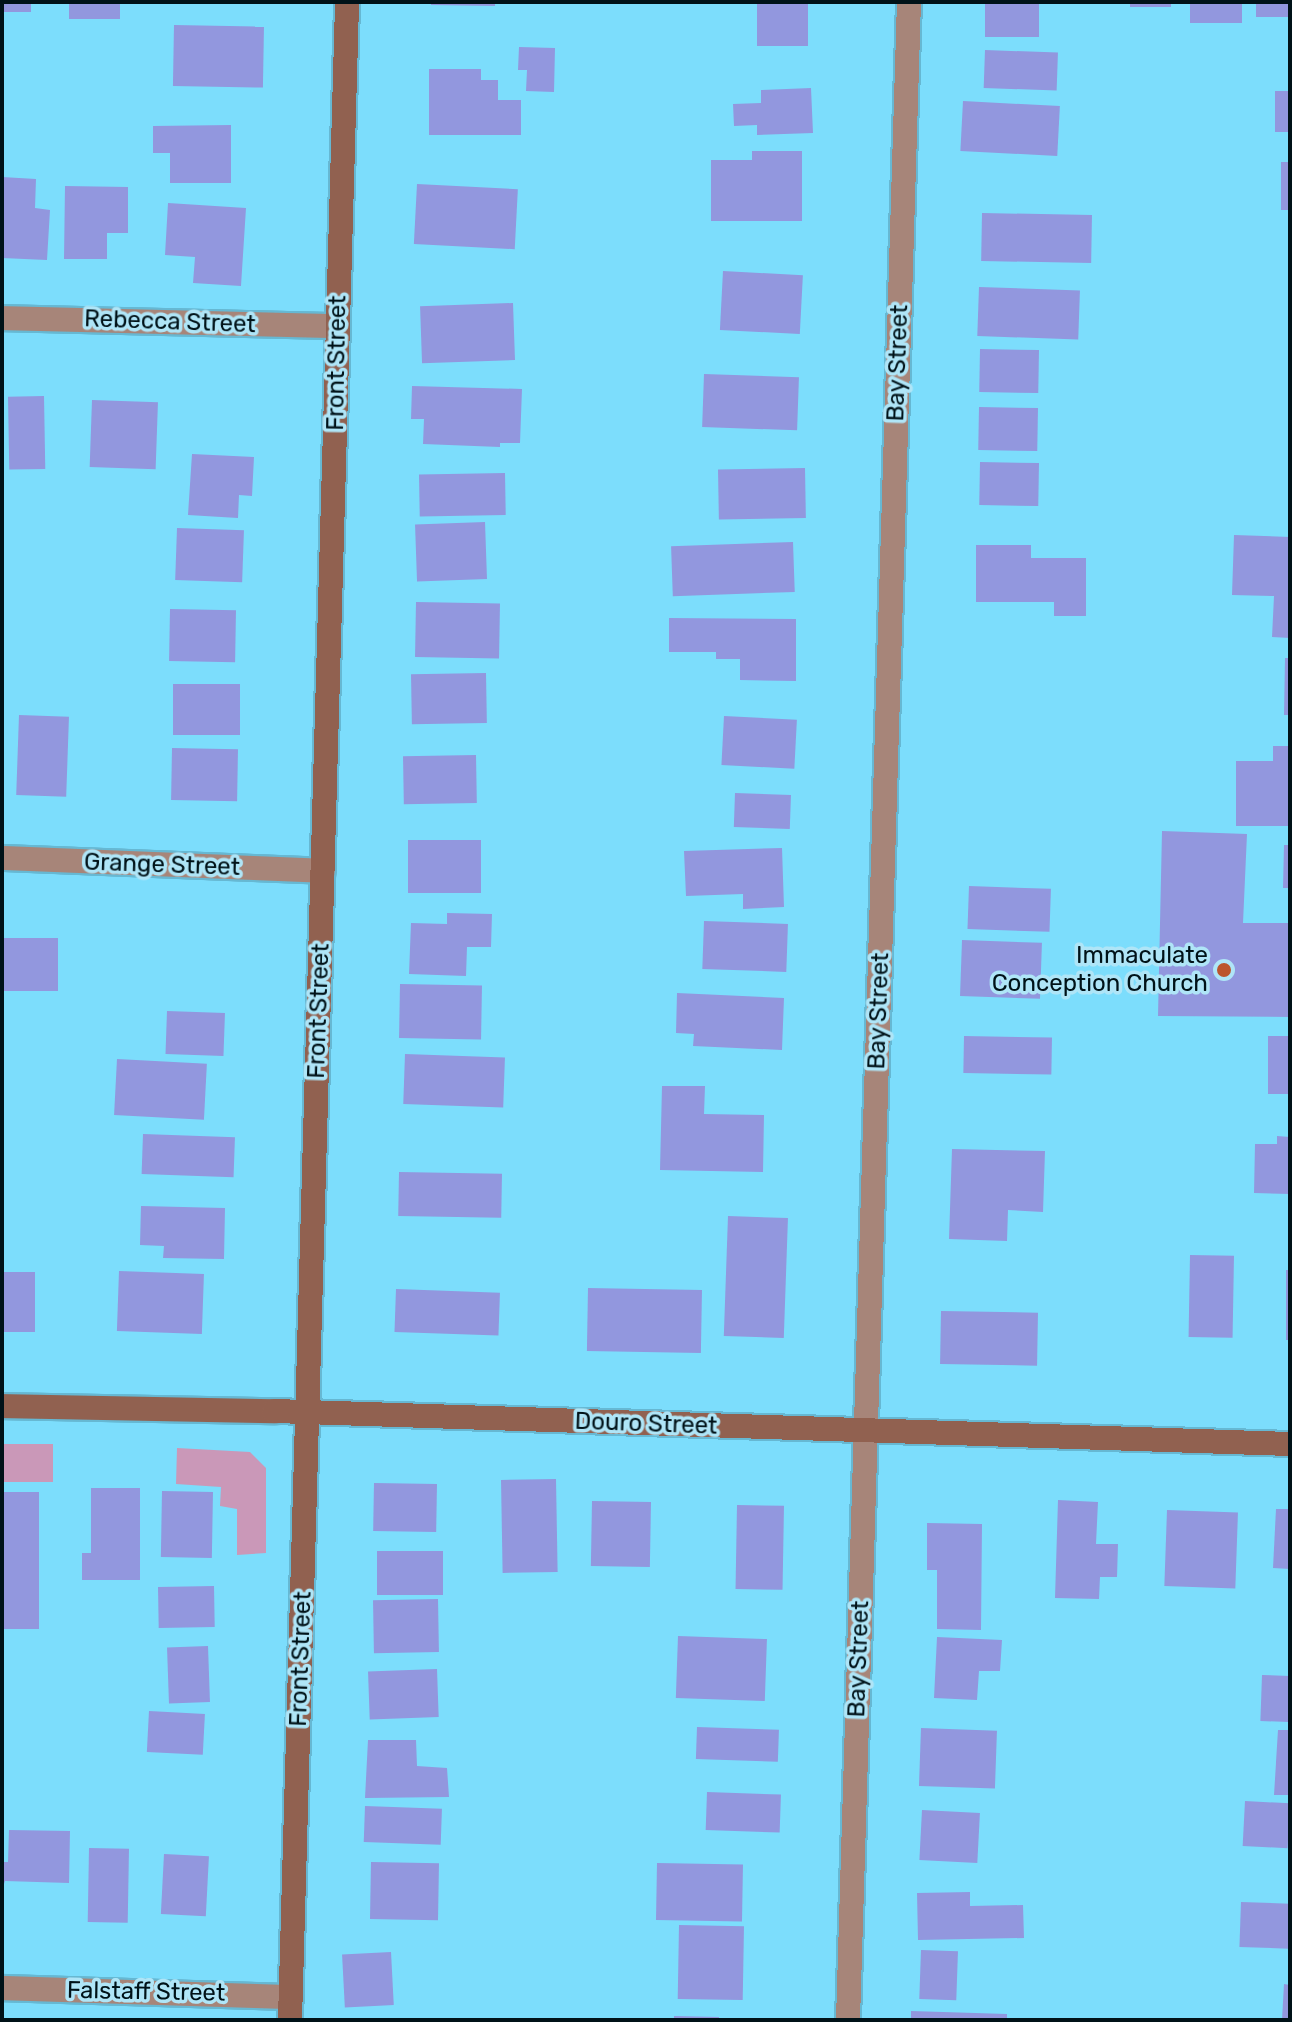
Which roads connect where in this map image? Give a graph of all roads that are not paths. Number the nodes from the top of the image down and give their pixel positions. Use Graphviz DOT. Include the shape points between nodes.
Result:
graph roads {
  1 [pos="347,2"];
  2 [pos="909,2"];
  3 [pos="2,318"];
  4 [pos="338,326"];
  5 [pos="2,858"];
  6 [pos="323,871"];
  7 [pos="2,1406"];
  8 [pos="307,1413"];
  9 [pos="866,1431"];
  10 [pos="1290,1444"];
  11 [pos="2,1988"];
  12 [pos="290,2009"];
  13 [pos="848,2020"];
  1 -- 4 [label="street, Front Street"];
  2 -- 9 [label="street, Bay Street"];
  3 -- 4 [label="street, Rebecca Street"];
  4 -- 6 [label="street, Front Street"];
  5 -- 6 [label="street, Grange Street"];
  6 -- 8 [label="street, Front Street"];
  7 -- 8 [label="street, Douro Street"];
  8 -- 9 [label="street, Douro Street"];
  8 -- 12 [label="street, Front Street"];
  9 -- 10 [label="street, Douro Street"];
  9 -- 13 [label="street, Bay Street"];
  11 -- 12 [label="street, Falstaff Street"];
}
